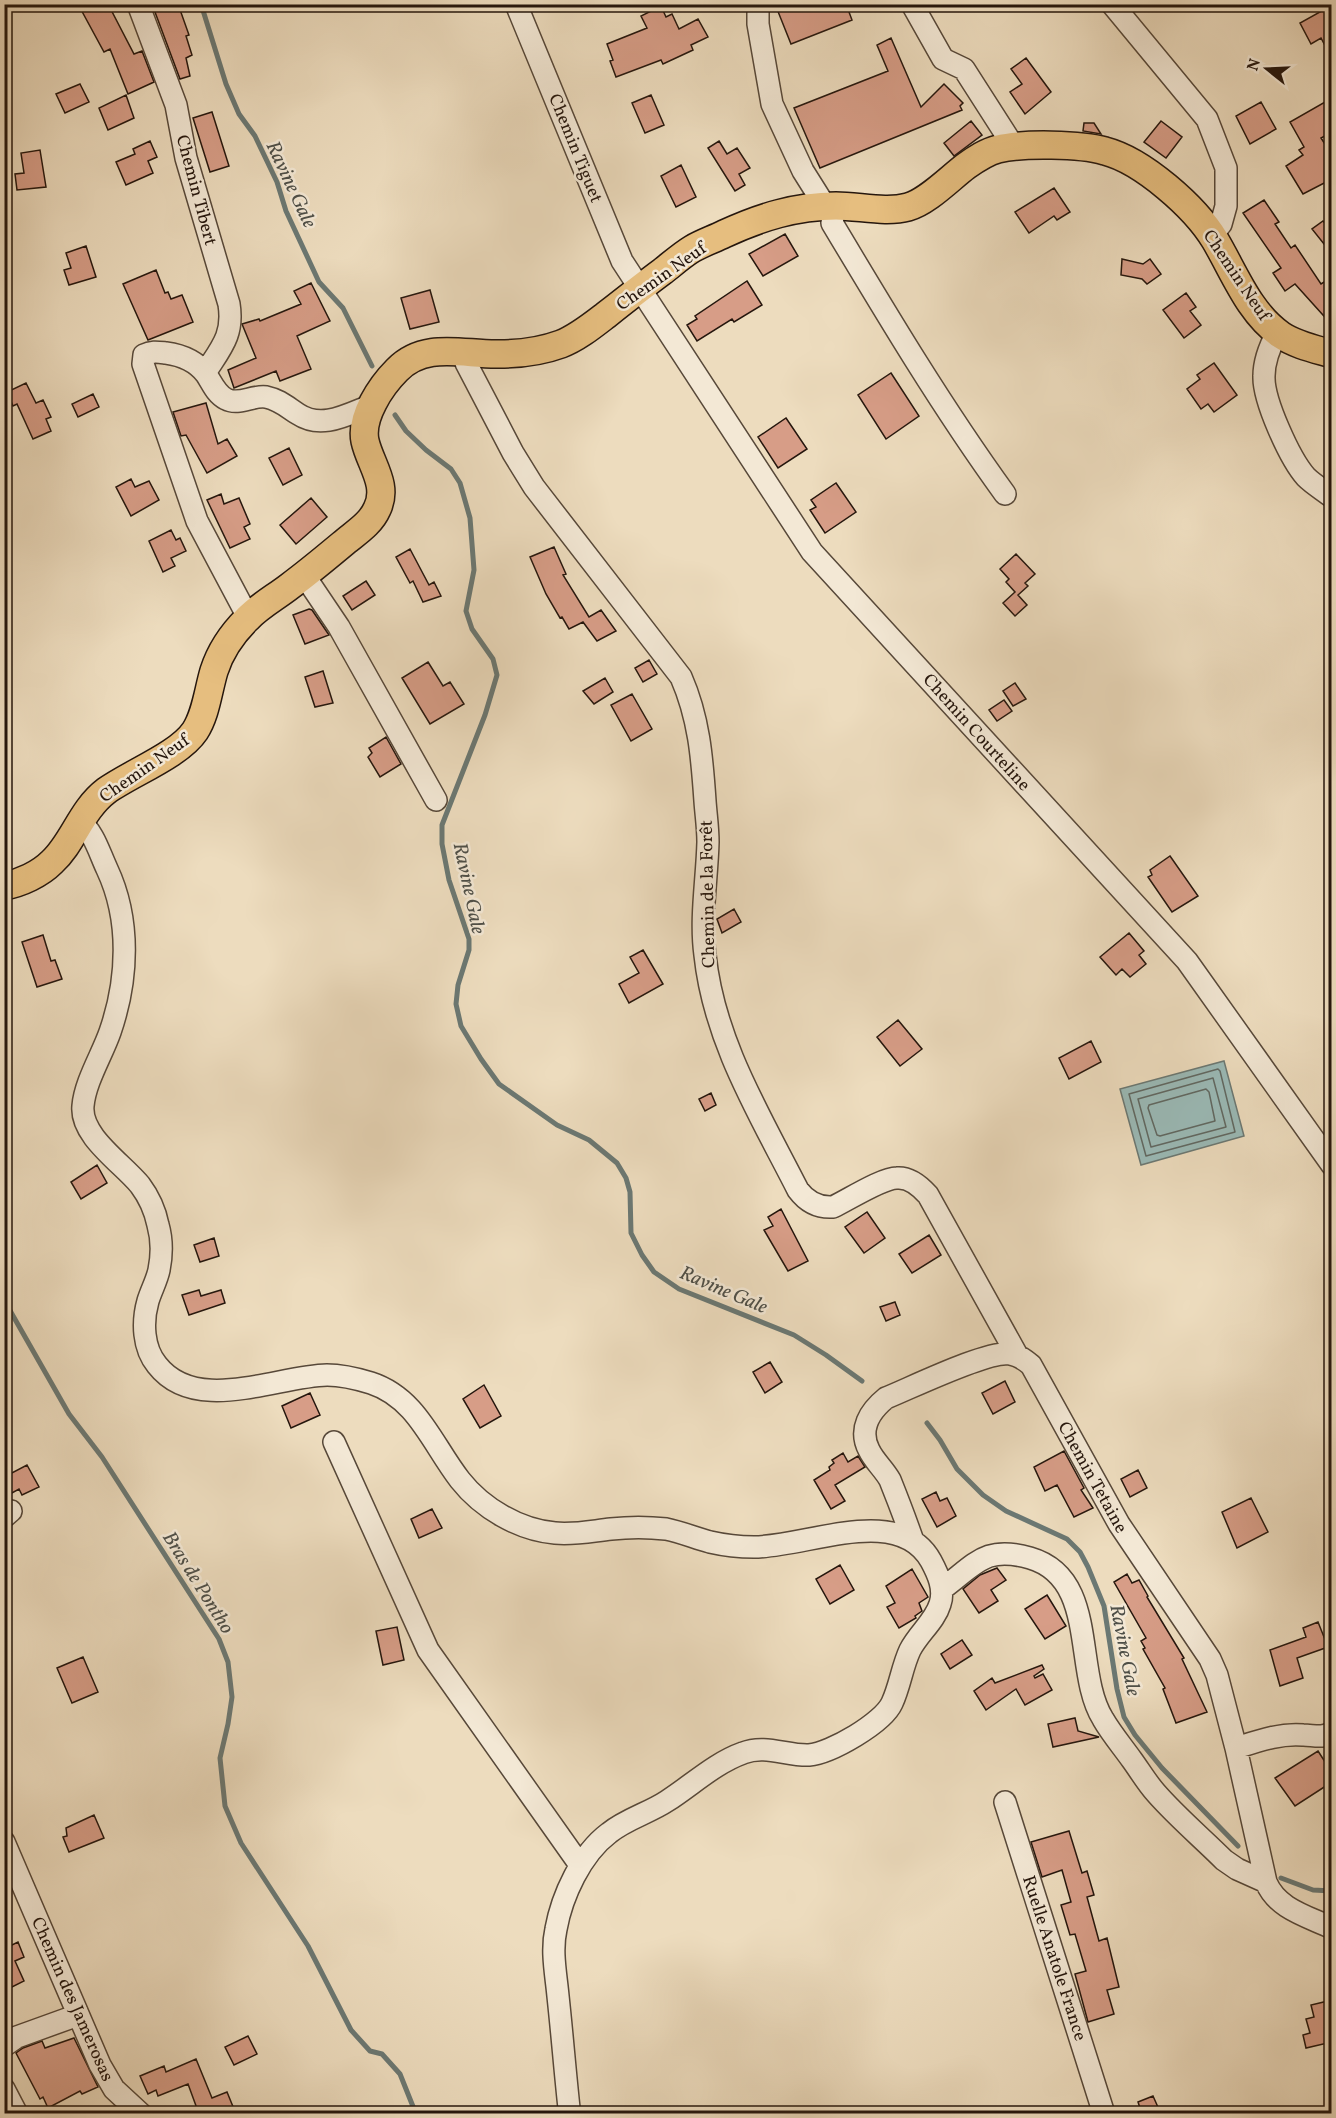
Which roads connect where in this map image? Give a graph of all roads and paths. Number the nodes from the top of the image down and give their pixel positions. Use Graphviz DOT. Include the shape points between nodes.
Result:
graph roads {
  1 [pos="138,4"];
  2 [pos="516,4"];
  3 [pos="758,4"];
  4 [pos="912,4"];
  5 [pos="1112,4"];
  6 [pos="1014,147"];
  7 [pos="830,206"];
  8 [pos="1212,235"];
  9 [pos="641,288"];
  10 [pos="1277,333"];
  11 [pos="468,353"];
  12 [pos="1332,354"];
  13 [pos="205,373"];
  14 [pos="372,405"];
  15 [pos="1005,494"];
  16 [pos="1332,497"];
  17 [pos="304,575"];
  18 [pos="248,617"];
  19 [pos="436,800"];
  20 [pos="79,821"];
  21 [pos="4,886"];
  22 [pos="1332,1164"];
  23 [pos="1017,1355"];
  24 [pos="334,1442"];
  25 [pos="914,1540"];
  26 [pos="942,1589"];
  27 [pos="1332,1732"];
  28 [pos="1236,1748"];
  29 [pos="1005,1802"];
  30 [pos="4,1842"];
  31 [pos="580,1865"];
  32 [pos="1266,1882"];
  33 [pos="1332,1928"];
  34 [pos="78,2015"];
  35 [pos="4,2046"];
  36 [pos="4,2089"];
  37 [pos="17,2114"];
  38 [pos="141,2114"];
  39 [pos="571,2114"];
  40 [pos="1104,2114"];
  1 -- 13 [label="street, Chemin Tibert" via="176,105 186,158 230,311 230,330"];
  2 -- 9 [label="street, Chemin Tiguet" via="622,261"];
  3 -- 7 [label="street" via="772,104 802,171"];
  4 -- 6 [label="street" via="943,59 964,69"];
  5 -- 8 [label="street" via="1207,119 1226,168 1226,206 1221,224"];
  6 -- 7 [label="main road, Chemin Neuf" via="985,154 918,203 904,208"];
  6 -- 8 [label="main road, Chemin Neuf" via="1066,145 1104,150 1128,159 1189,208"];
  7 -- 9 [label="main road, Chemin Neuf" via="781,211 749,223 692,249"];
  7 -- 15 [label="street" via="832,223 889,320"];
  8 -- 10 [label="main road, Chemin Neuf" via="1248,299"];
  9 -- 11 [label="main road, Chemin Neuf" via="565,343 501,355"];
  9 -- 22 [label="street, Chemin Courteline" via="812,552 1187,961"];
  10 -- 12 [label="main road, Chemin Neuf"];
  10 -- 16 [label="street" via="1265,364 1263,379 1268,399 1291,456 1307,478"];
  11 -- 14 [label="main road, Chemin Neuf" via="432,351 414,356 398,369"];
  11 -- 23 [label="street, Chemin de la Forêt" via="466,363 523,470 681,677 690,699 697,723 708,840 703,915 709,990 730,1056 798,1190 805,1199 824,1208 885,1180 908,1179 920,1186"];
  13 -- 14 [label="street" via="221,396 230,401 253,396 275,399 300,416 321,422"];
  13 -- 18 [label="street" via="194,362 178,355 151,351 144,355 143,364 197,521"];
  14 -- 17 [label="main road, Chemin Neuf" via="365,424 365,440 377,468 380,503 360,530"];
  17 -- 18 [label="main road, Chemin Neuf"];
  17 -- 19 [label="street" via="339,627"];
  18 -- 20 [label="main road, Chemin Neuf" via="230,639 215,668 194,734 177,749 100,795"];
  20 -- 21 [label="main road, Chemin Neuf" via="54,861 29,878"];
  20 -- 25 [label="street" via="88,827 112,880 122,914 125,948 121,990 82,1112 91,1134 138,1184 157,1219 161,1253 159,1272 145,1308 145,1335 149,1353 160,1370 174,1380 219,1392 327,1375 376,1384 397,1395 415,1412 461,1482 488,1508 520,1524 553,1533 666,1529 716,1544 757,1547 872,1530"];
  23 -- 25 [label="street" via="988,1356 886,1398 869,1415 865,1438 869,1451 888,1478"];
  23 -- 28 [label="street, Chemin Tetaine" via="1031,1365 1119,1524 1210,1659"];
  24 -- 31 [label="street" via="428,1650"];
  25 -- 26 [label="street" via="935,1567"];
  26 -- 31 [label="street" via="938,1611 911,1649 884,1717 829,1751 806,1755 764,1749 744,1752 661,1805 609,1832"];
  26 -- 32 [label="street, Chemin Tetaine" via="987,1555 1001,1553 1036,1560 1058,1573 1078,1611 1086,1672 1102,1718 1155,1793 1224,1860"];
  27 -- 28 [label="street" via="1319,1737 1269,1737"];
  28 -- 32 [label="street, Chemin Tetaine"];
  29 -- 40 [label="street, Ruelle Anatole France"];
  30 -- 34 [label="street, Chemin des Jamerosas"];
  31 -- 39 [label="street" via="561,1910 553,1947"];
  32 -- 33 [label="street, Chemin Tetaine" via="1278,1901"];
  34 -- 35 [label="street" via="17,2037"];
  34 -- 38 [label="street, Chemin des Jamerosas" via="114,2089"];
  36 -- 37 [label="street"];
}
